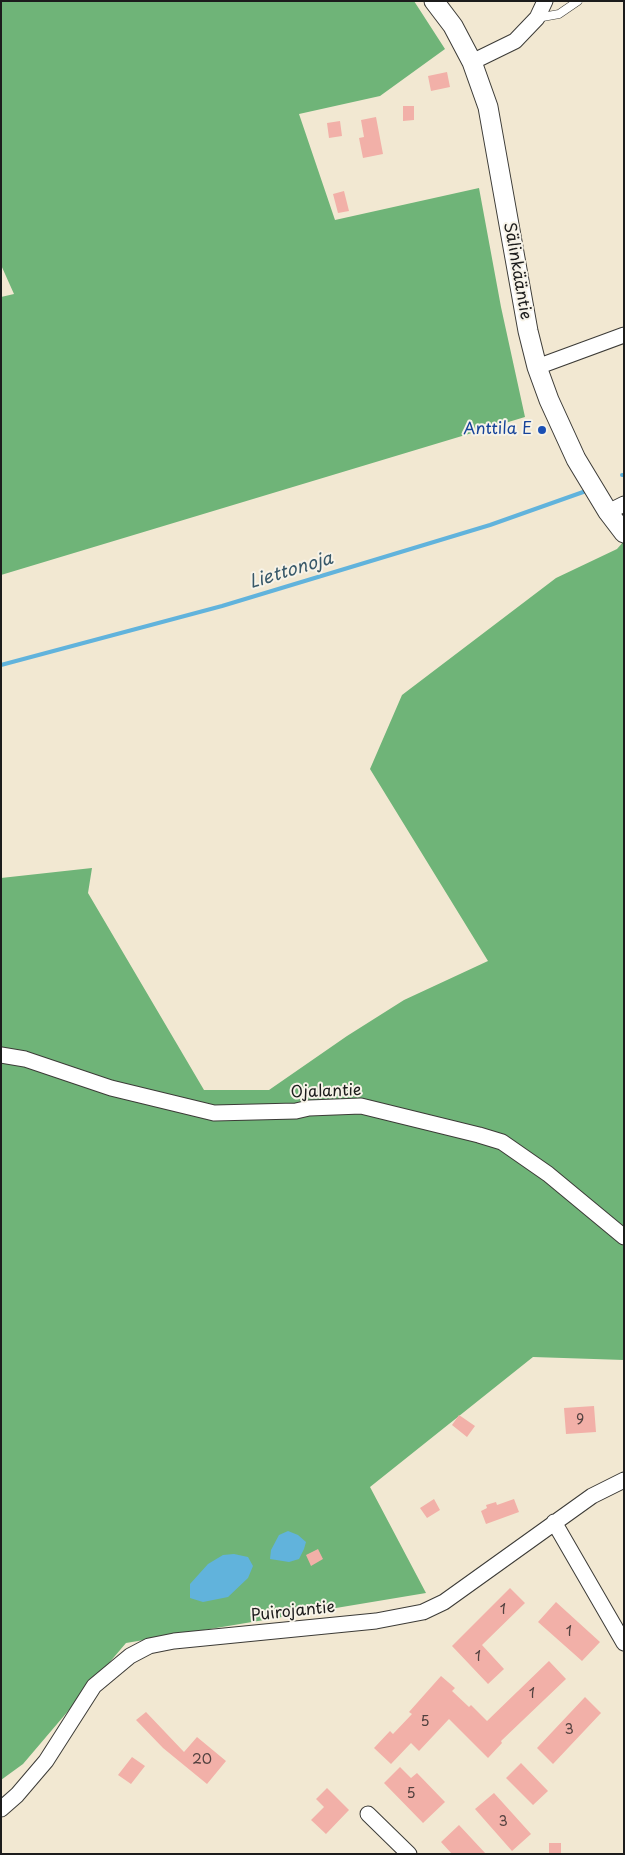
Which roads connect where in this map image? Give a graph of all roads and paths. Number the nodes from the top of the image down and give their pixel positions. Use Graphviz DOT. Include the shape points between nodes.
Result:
graph roads {
  1 [pos="434,1"];
  2 [pos="545,1"];
  3 [pos="578,1"];
  4 [pos="536,18"];
  5 [pos="472,62"];
  6 [pos="624,335"];
  7 [pos="537,367"];
  8 [pos="616,508"];
  9 [pos="624,533"];
  10 [pos="1,1056"];
  11 [pos="624,1237"];
  12 [pos="624,1480"];
  13 [pos="554,1522"];
  14 [pos="622,1636"];
  15 [pos="1,1809"];
  16 [pos="368,1814"];
  17 [pos="409,1854"];
  1 -- 5 [label="street, Sälinkääntie" via="453,26"];
  2 -- 4 [label="street"];
  3 -- 4 [label="lane" via="559,14"];
  4 -- 5 [label="street" via="515,42"];
  5 -- 7 [label="street, Sälinkääntie" via="488,107"];
  6 -- 7 [label="street"];
  7 -- 8 [label="street, Sälinkääntie" via="576,459"];
  8 -- 9 [label="street, Sälinkääntie"];
  10 -- 11 [label="street, Ojalantie" via="25,1059 111,1088 214,1112 361,1106 479,1135 502,1142 548,1174"];
  12 -- 13 [label="street, Puirojantie" via="592,1496"];
  13 -- 14 [label="street"];
  13 -- 15 [label="street, Puirojantie" via="444,1602 423,1612 376,1621 149,1646 130,1656 94,1686 46,1761"];
  16 -- 17 [label="street"];
}
